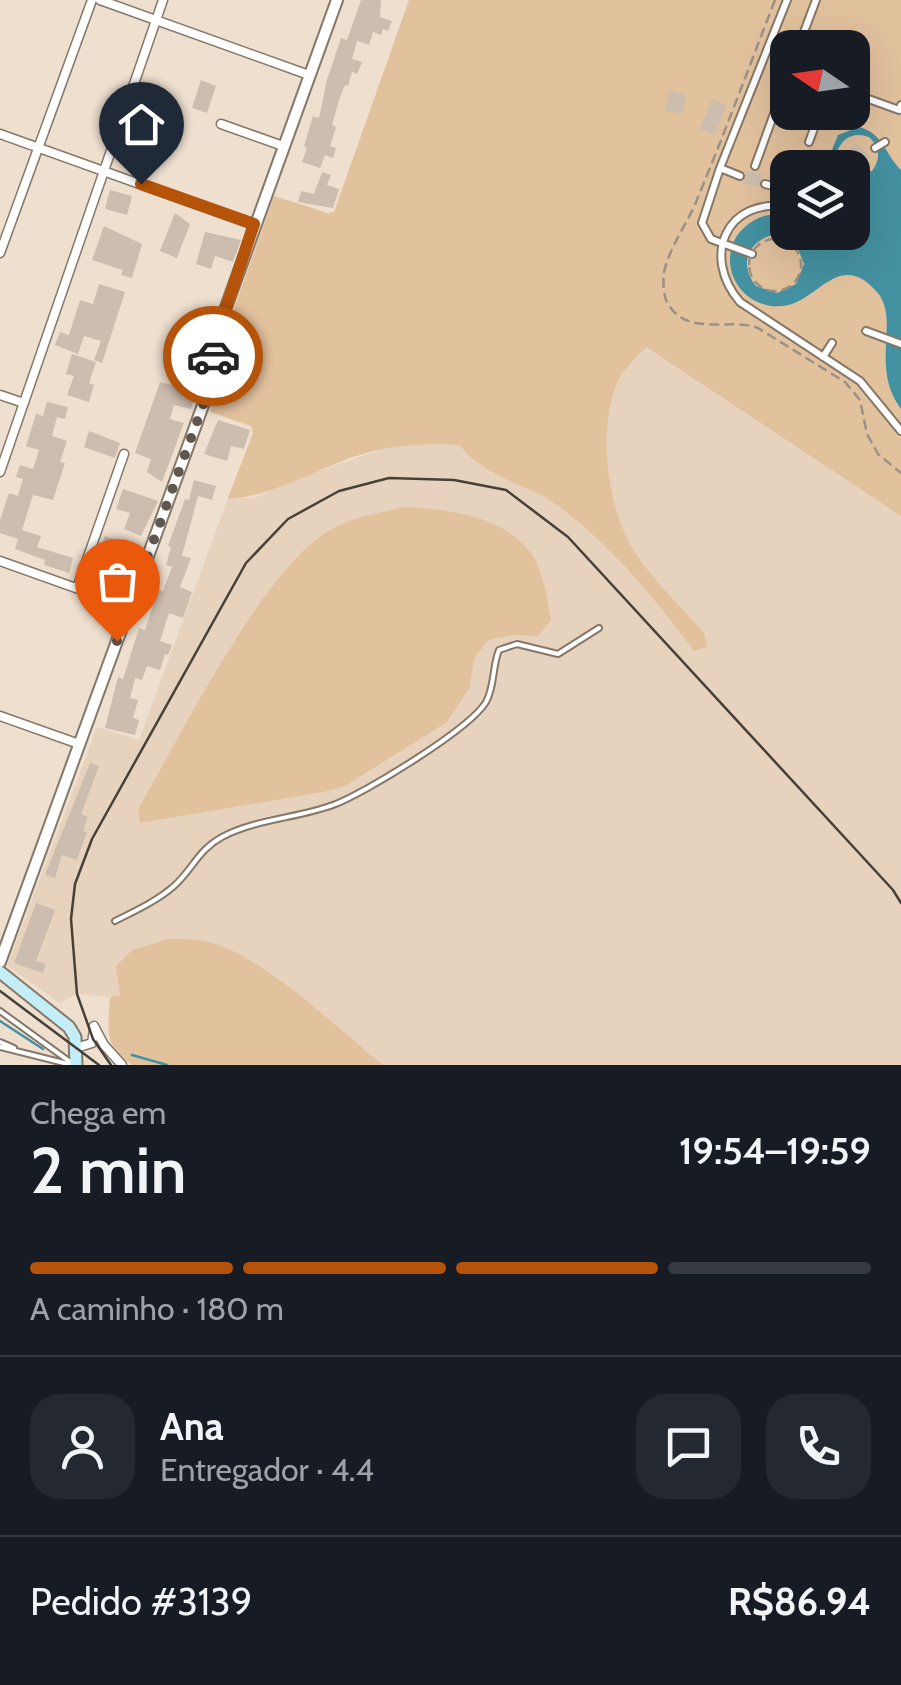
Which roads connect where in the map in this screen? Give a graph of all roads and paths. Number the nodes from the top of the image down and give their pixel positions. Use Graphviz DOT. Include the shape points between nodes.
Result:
graph roads {
  1 [pos="92,0"];
  2 [pos="100,0"];
  3 [pos="163,0"];
  4 [pos="337,0"];
  5 [pos="787,0"];
  6 [pos="816,0"];
  7 [pos="156,20"];
  8 [pos="805,30"];
  9 [pos="309,75"];
  10 [pos="870,100"];
  11 [pos="901,105"];
  12 [pos="220,124"];
  13 [pos="770,128"];
  14 [pos="812,130"];
  15 [pos="0,134"];
  16 [pos="809,142"];
  17 [pos="283,146"];
  18 [pos="38,148"];
  19 [pos="754,166"];
  20 [pos="720,168"];
  21 [pos="104,171"];
  22 [pos="740,176"];
  23 [pos="766,184"];
  24 [pos="770,185"];
  25 [pos="770,206"];
  26 [pos="254,224"];
  27 [pos="725,244"];
  28 [pos="0,254"];
  29 [pos="752,254"];
  30 [pos="866,331"];
  31 [pos="832,342"];
  32 [pos="901,344"];
  33 [pos="823,357"];
  34 [pos="0,395"];
  35 [pos="24,404"];
  36 [pos="901,431"];
  37 [pos="124,454"];
  38 [pos="0,472"];
  39 [pos="0,561"];
  40 [pos="76,588"];
  41 [pos="129,607"];
  42 [pos="599,628"];
  43 [pos="0,716"];
  44 [pos="79,744"];
  45 [pos="115,921"];
  46 [pos="0,962"];
  47 [pos="0,972"];
  48 [pos="0,1011"];
  49 [pos="0,1045"];
  50 [pos="76,1048"];
  51 [pos="74,1065"];
  52 [pos="122,1065"];
  1 -- 18 [label="street"];
  2 -- 7 [label="street"];
  3 -- 7 [label="street"];
  4 -- 9 [label="street"];
  5 -- 20 [label="street"];
  6 -- 8 [label="street"];
  7 -- 9 [label="street"];
  7 -- 21 [label="street"];
  9 -- 17 [label="street"];
  10 -- 11 [label="street" via="899,110"];
  12 -- 17 [label="street"];
  13 -- 19 [label="street"];
  14 -- 16 [label="street"];
  15 -- 18 [label="street"];
  17 -- 26 [label="street"];
  18 -- 21 [label="street"];
  18 -- 28 [label="street"];
  20 -- 22 [label="street"];
  20 -- 27 [label="street" via="702,223 705,234"];
  21 -- 26 [label="street"];
  21 -- 35 [label="street"];
  23 -- 24 [label="street"];
  25 -- 27 [label="street" via="737,220"];
  26 -- 41 [label="street" via="214,343 206,397"];
  27 -- 29 [label="street"];
  27 -- 33 [label="street" via="726,286"];
  29 -- 29 [label="path" via="766,240 786,241 799,255 799,275 784,289 765,288 751,274"];
  30 -- 32 [label="street"];
  31 -- 33 [label="street"];
  33 -- 36 [label="street" via="860,381"];
  34 -- 35 [label="street"];
  35 -- 38 [label="street"];
  37 -- 40 [label="street"];
  39 -- 40 [label="street"];
  40 -- 41 [label="street"];
  41 -- 44 [label="street"];
  42 -- 45 [label="lane" via="558,654 517,644 499,650 484,705 452,736 336,804 226,835 202,850 176,884"];
  43 -- 44 [label="street"];
  44 -- 46 [label="street"];
  47 -- 50 [label="main road" via="70,1027"];
  48 -- 51 [label="lane"];
  49 -- 51 [label="lane"];
  50 -- 51 [label="main road"];
  50 -- 52 [label="street" via="92,1043 94,1026"];
}
